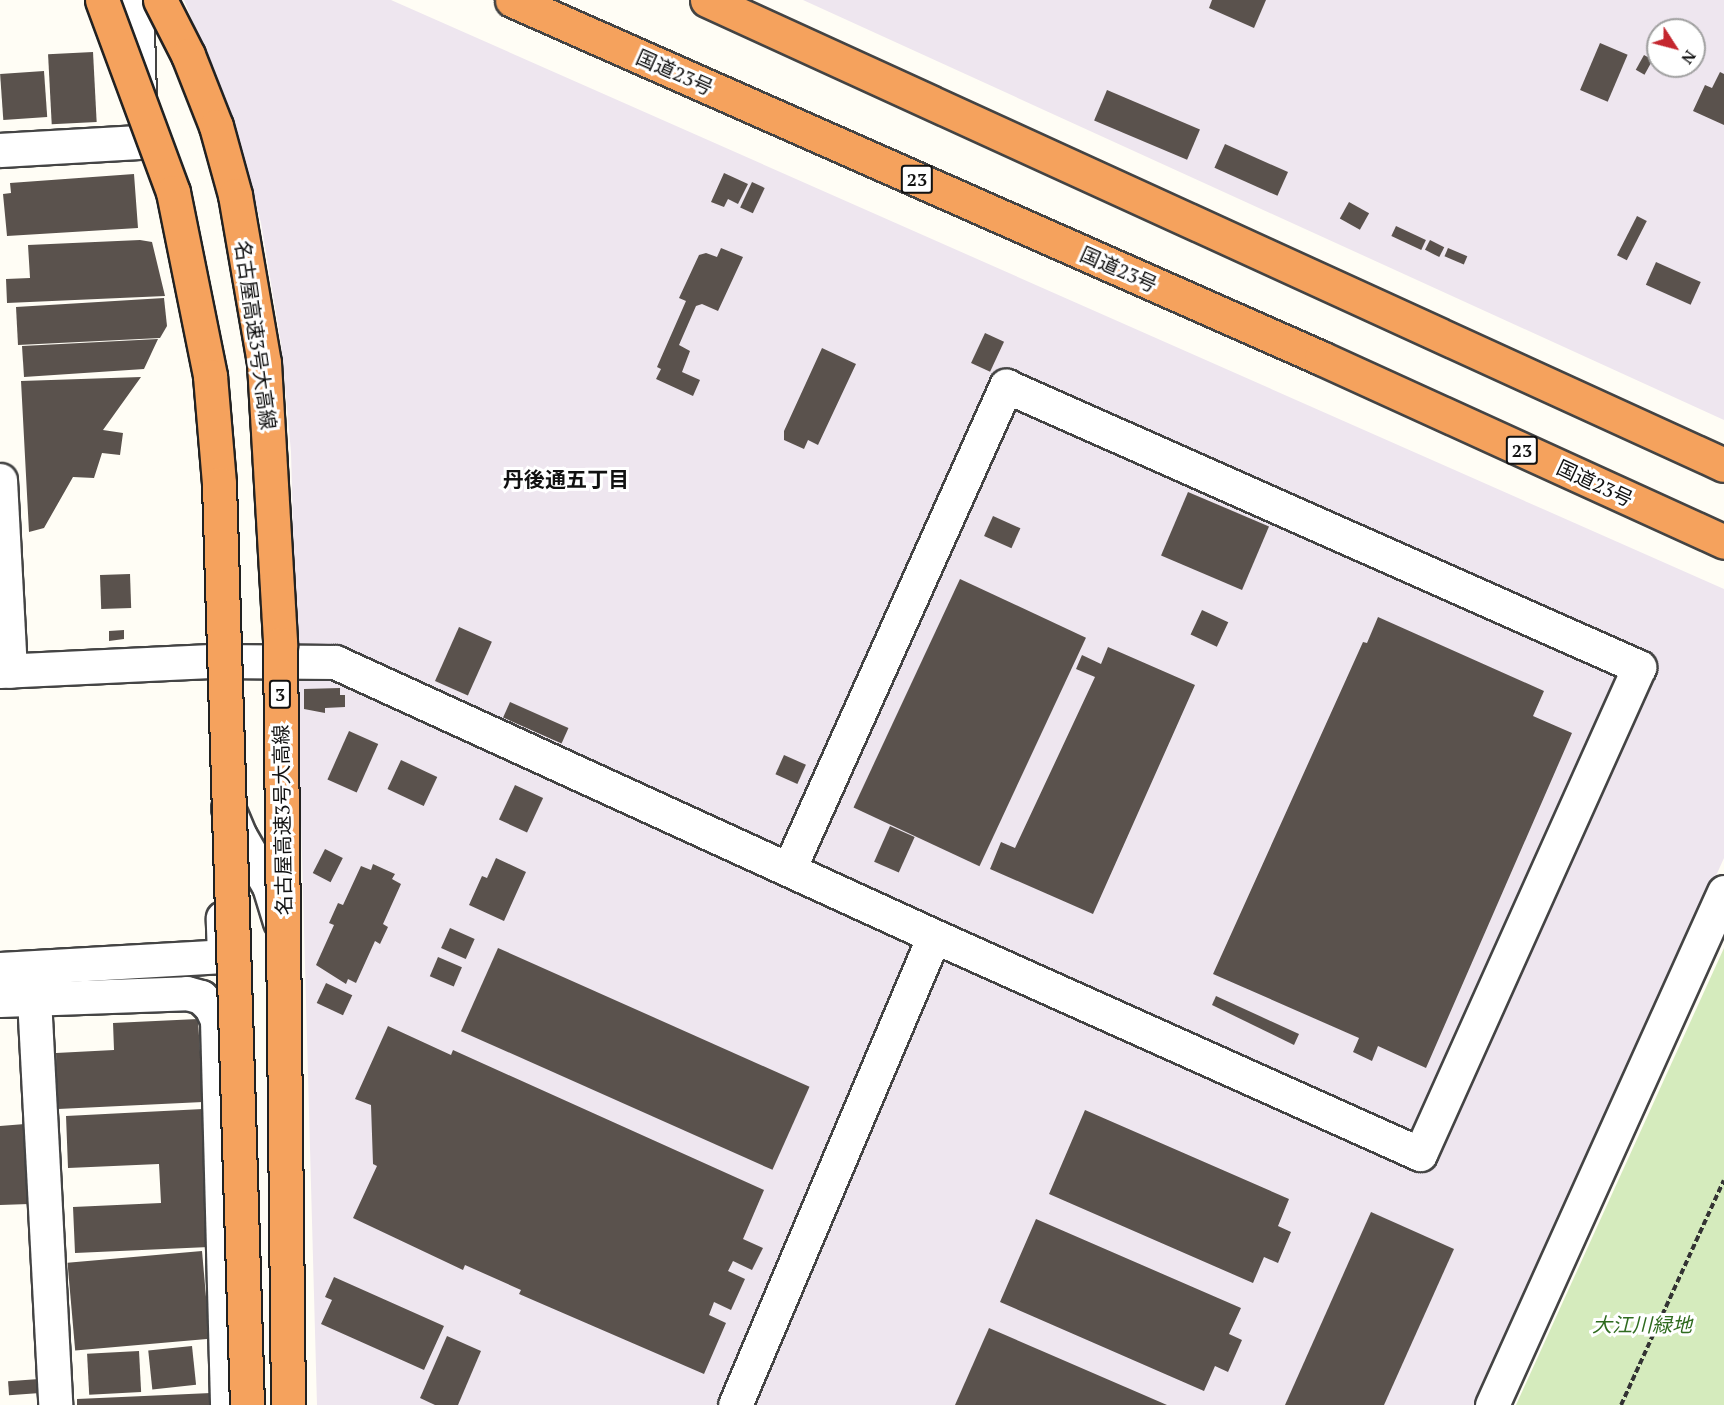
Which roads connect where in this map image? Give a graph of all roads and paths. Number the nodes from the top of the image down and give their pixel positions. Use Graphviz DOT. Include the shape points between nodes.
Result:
graph roads {
  1 [pos="102,0"];
  2 [pos="136,0"];
  3 [pos="160,0"];
  4 [pos="512,0"];
  5 [pos="707,0"];
  6 [pos="140,142"];
  7 [pos="0,150"];
  8 [pos="1724,465"];
  9 [pos="0,480"];
  10 [pos="1724,542"];
  11 [pos="216,661"];
  12 [pos="5,671"];
  13 [pos="219,762"];
  14 [pos="789,869"];
  15 [pos="1724,892"];
  16 [pos="934,936"];
  17 [pos="224,956"];
  18 [pos="0,969"];
  19 [pos="34,998"];
  20 [pos="0,1000"];
  21 [pos="1724,1180"];
  22 [pos="56,1405"];
  23 [pos="227,1405"];
  24 [pos="247,1405"];
  25 [pos="258,1405"];
  26 [pos="290,1405"];
  27 [pos="735,1405"];
  28 [pos="1492,1405"];
  29 [pos="1621,1405"];
  1 -- 24 [label="highway, bridge" via="173,192 210,376 220,496"];
  2 -- 6 [label="street"];
  3 -- 26 [label="highway, 名古屋高速3号大高線 / 3, bridge" via="188,55 216,126 235,195 264,363 280,644"];
  4 -- 10 [label="highway, 国道23号 / 23" via="1321,358"];
  5 -- 8 [label="highway"];
  6 -- 7 [label="street"];
  6 -- 11 [label="street" via="184,278 199,352 207,428"];
  9 -- 12 [label="street"];
  11 -- 12 [label="street"];
  11 -- 13 [label="street"];
  11 -- 14 [label="street" via="335,662"];
  13 -- 17 [label="street"];
  13 -- 26 [label="street" via="229,811 279,908 282,931"];
  14 -- 16 [label="street"];
  14 -- 16 [label="street" via="1006,386 1639,667 1420,1154"];
  15 -- 28 [label="street"];
  16 -- 27 [label="street"];
  17 -- 18 [label="street"];
  17 -- 25 [label="highway" via="237,965 245,979"];
  19 -- 20 [label="street"];
  19 -- 22 [label="street"];
  19 -- 23 [label="street" via="187,993 201,997 217,1020"];
  21 -- 29 [label="path"];
}
